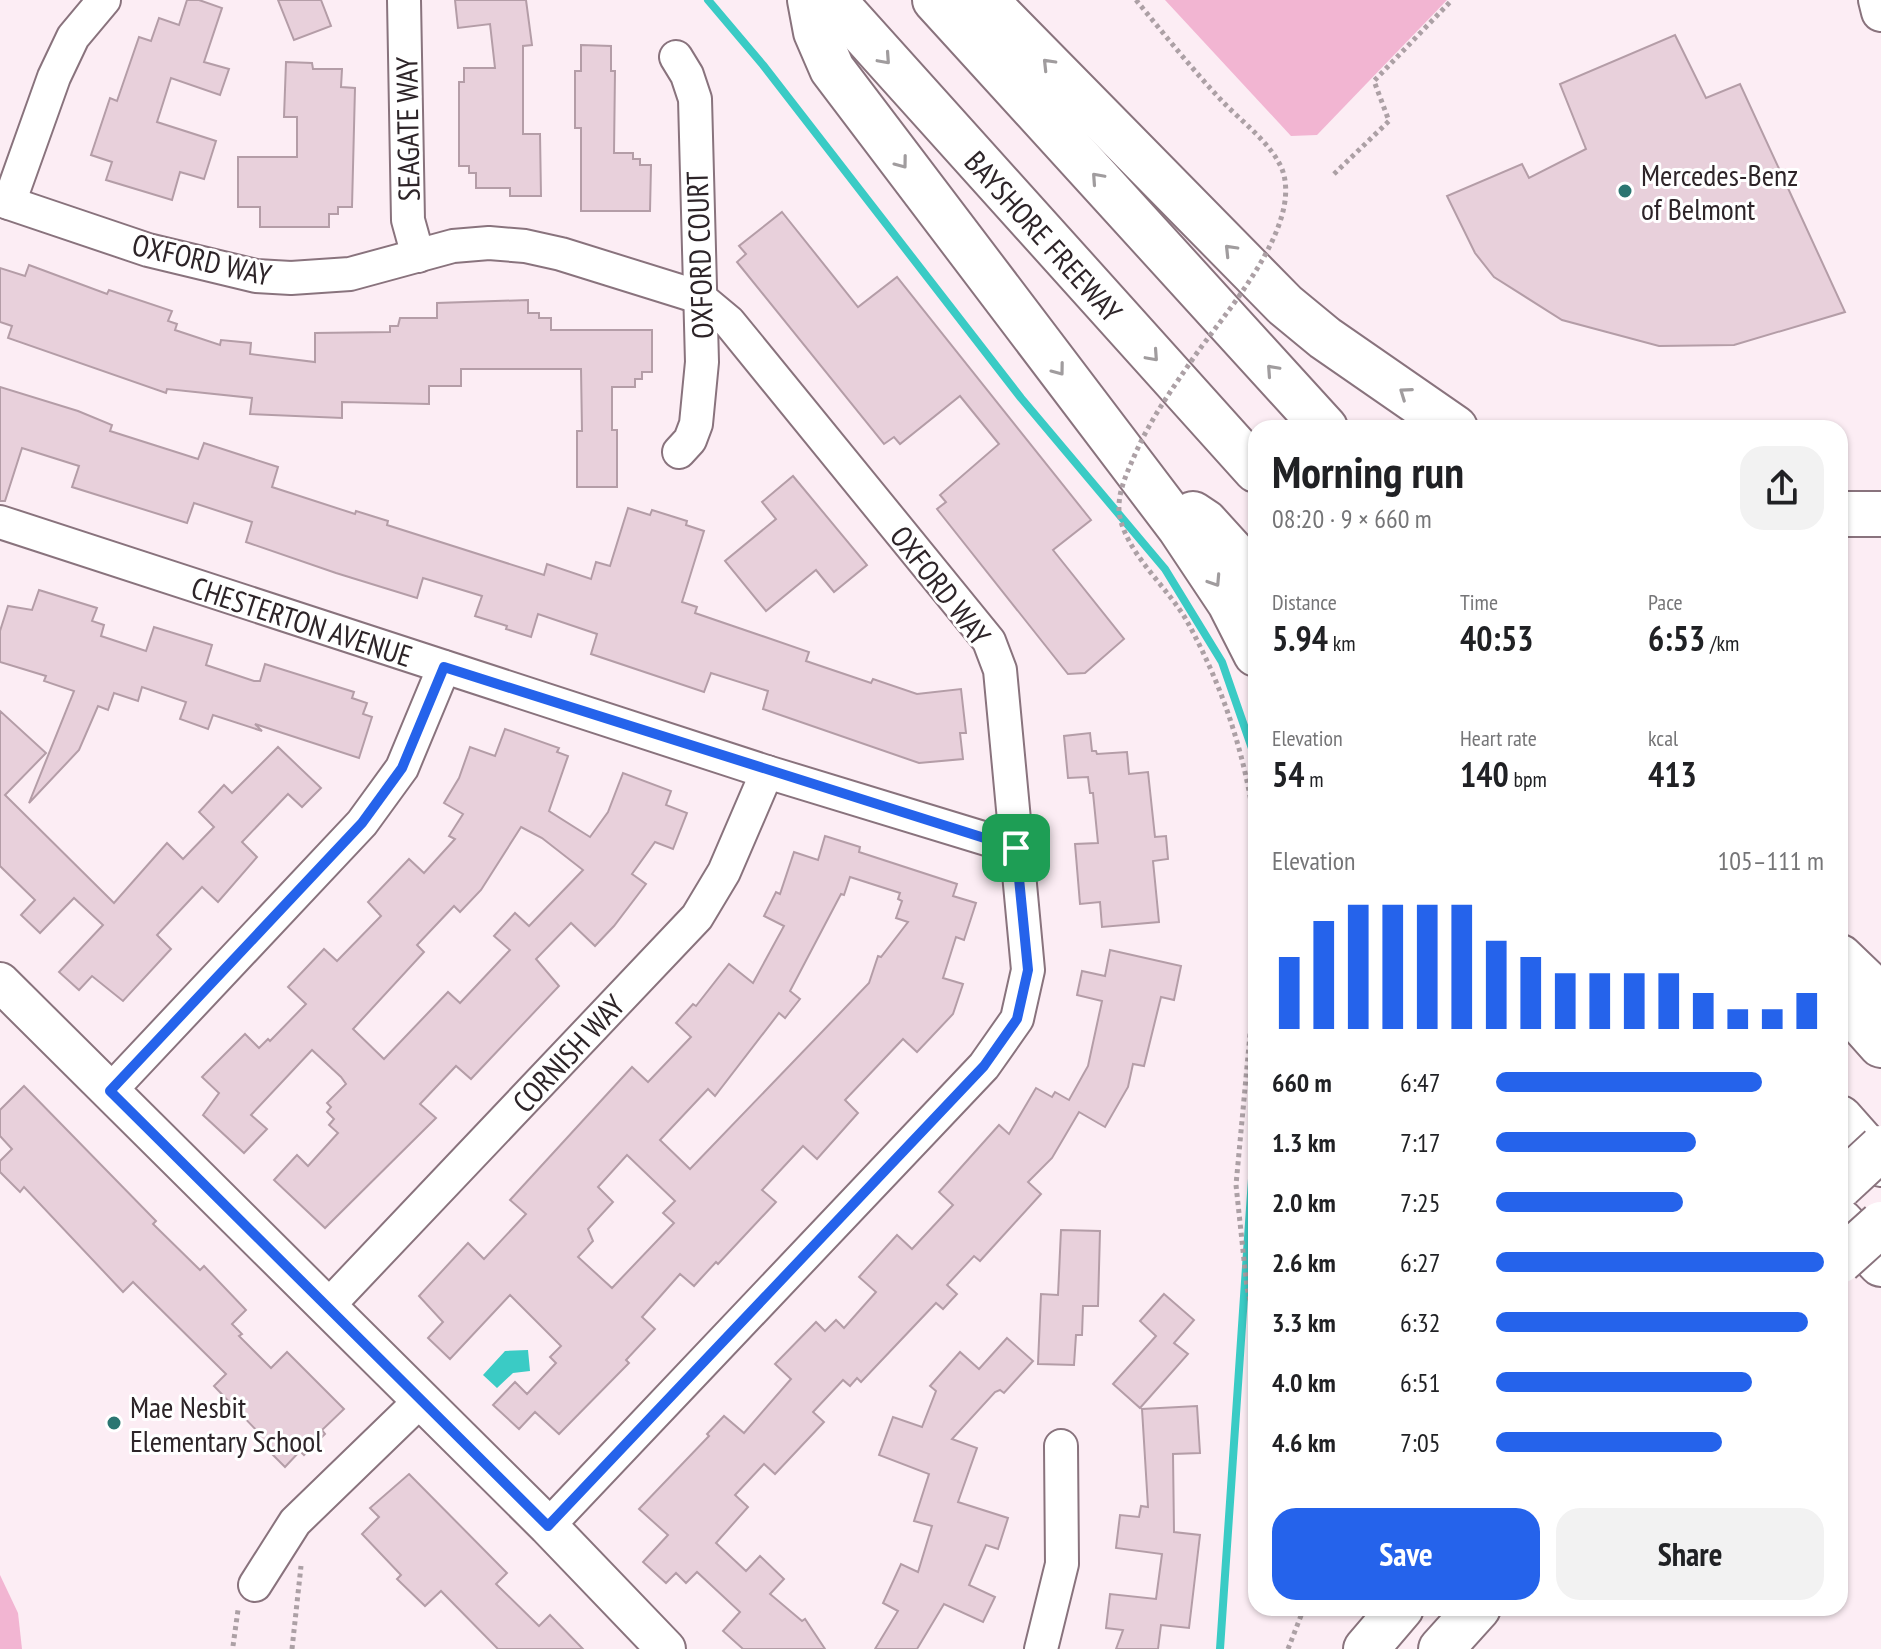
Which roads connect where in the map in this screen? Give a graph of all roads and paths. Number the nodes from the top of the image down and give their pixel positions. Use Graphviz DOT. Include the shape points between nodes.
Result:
graph roads {
  1 [pos="104,0"];
  2 [pos="404,0"];
  3 [pos="810,0"];
  4 [pos="833,0"];
  5 [pos="935,0"];
  6 [pos="985,0"];
  7 [pos="1136,0"];
  8 [pos="1452,0"];
  9 [pos="1878,0"];
  10 [pos="1881,12"];
  11 [pos="676,57"];
  12 [pos="1334,174"];
  13 [pos="5,201"];
  14 [pos="418,256"];
  15 [pos="699,297"];
  16 [pos="1318,420"];
  17 [pos="1443,420"];
  18 [pos="679,452"];
  19 [pos="1248,461"];
  20 [pos="1136,473"];
  21 [pos="1848,514"];
  22 [pos="1881,514"];
  23 [pos="0,522"];
  24 [pos="1248,569"];
  25 [pos="1248,640"];
  26 [pos="444,667"];
  27 [pos="767,772"];
  28 [pos="1248,795"];
  29 [pos="1016,848"];
  30 [pos="1848,965"];
  31 [pos="0,982"];
  32 [pos="1881,996"];
  33 [pos="1848,1008"];
  34 [pos="1881,1045"];
  35 [pos="1248,1056"];
  36 [pos="110,1091"];
  37 [pos="1848,1127"];
  38 [pos="1881,1148"];
  39 [pos="1881,1164"];
  40 [pos="1848,1179"];
  41 [pos="1881,1224"];
  42 [pos="1848,1229"];
  43 [pos="1848,1254"];
  44 [pos="1881,1264"];
  45 [pos="1248,1287"];
  46 [pos="328,1306"];
  47 [pos="420,1401"];
  48 [pos="1061,1446"];
  49 [pos="548,1526"];
  50 [pos="302,1565"];
  51 [pos="246,1598"];
  52 [pos="1301,1616"];
  53 [pos="1394,1616"];
  54 [pos="1471,1616"];
  55 [pos="233,1646"];
  56 [pos="292,1649"];
  57 [pos="666,1649"];
  58 [pos="1041,1649"];
  59 [pos="1288,1649"];
  60 [pos="1366,1649"];
  61 [pos="1441,1649"];
  1 -- 13 [label="street" via="73,37"];
  2 -- 14 [label="street, SEAGATE WAY" via="408,220"];
  3 -- 20 [label="main road, one-way" via="816,32 832,69"];
  4 -- 19 [label="main road, BAYSHORE FREEWAY, one-way"];
  16 -- 5 [label="main road, one-way"];
  17 -- 6 [label="main road, one-way" via="1285,305"];
  7 -- 28 [label="path, bridge" via="1273,154 1285,183 1281,213 1263,260 1145,432 1125,476 1119,510 1124,534 1187,621 1221,690"];
  8 -- 12 [label="path" via="1374,81 1389,121"];
  9 -- 10 [label="street"];
  11 -- 15 [label="street, OXFORD COURT" via="695,99"];
  13 -- 14 [label="street, OXFORD WAY" via="148,250 256,276 350,274"];
  14 -- 15 [label="street, OXFORD WAY" via="453,246 525,246"];
  15 -- 18 [label="street, OXFORD COURT" via="702,362 696,424"];
  15 -- 29 [label="street, OXFORD WAY" via="729,322 989,641 1000,670"];
  20 -- 24 [label="main road" via="1205,522"];
  20 -- 25 [label="main road, one-way" via="1205,565"];
  21 -- 22 [label="main road"];
  23 -- 26 [label="street, CHESTERTON AVENUE"];
  26 -- 27 [label="street, CHESTERTON AVENUE"];
  26 -- 36 [label="street" via="402,768 362,823"];
  27 -- 29 [label="street, CHESTERTON AVENUE"];
  27 -- 46 [label="street, CORNISH WAY" via="724,872 697,917"];
  29 -- 49 [label="street, OXFORD WAY" via="1028,970 1017,1019 992,1054"];
  30 -- 32 [label="main road"];
  31 -- 36 [label="street"];
  33 -- 34 [label="main road"];
  35 -- 45 [label="path" via="1236,1185"];
  36 -- 46 [label="street"];
  37 -- 39 [label="main road"];
  38 -- 40 [label="main road, bridge"];
  41 -- 43 [label="main road, bridge"];
  42 -- 44 [label="main road"];
  46 -- 47 [label="street"];
  47 -- 49 [label="street"];
  47 -- 51 [label="street" via="295,1522"];
  48 -- 58 [label="street" via="1062,1564"];
  49 -- 57 [label="street"];
  50 -- 56 [label="path"];
  51 -- 55 [label="path"];
  52 -- 59 [label="path"];
  53 -- 60 [label="main road"];
  54 -- 61 [label="main road"];
}
